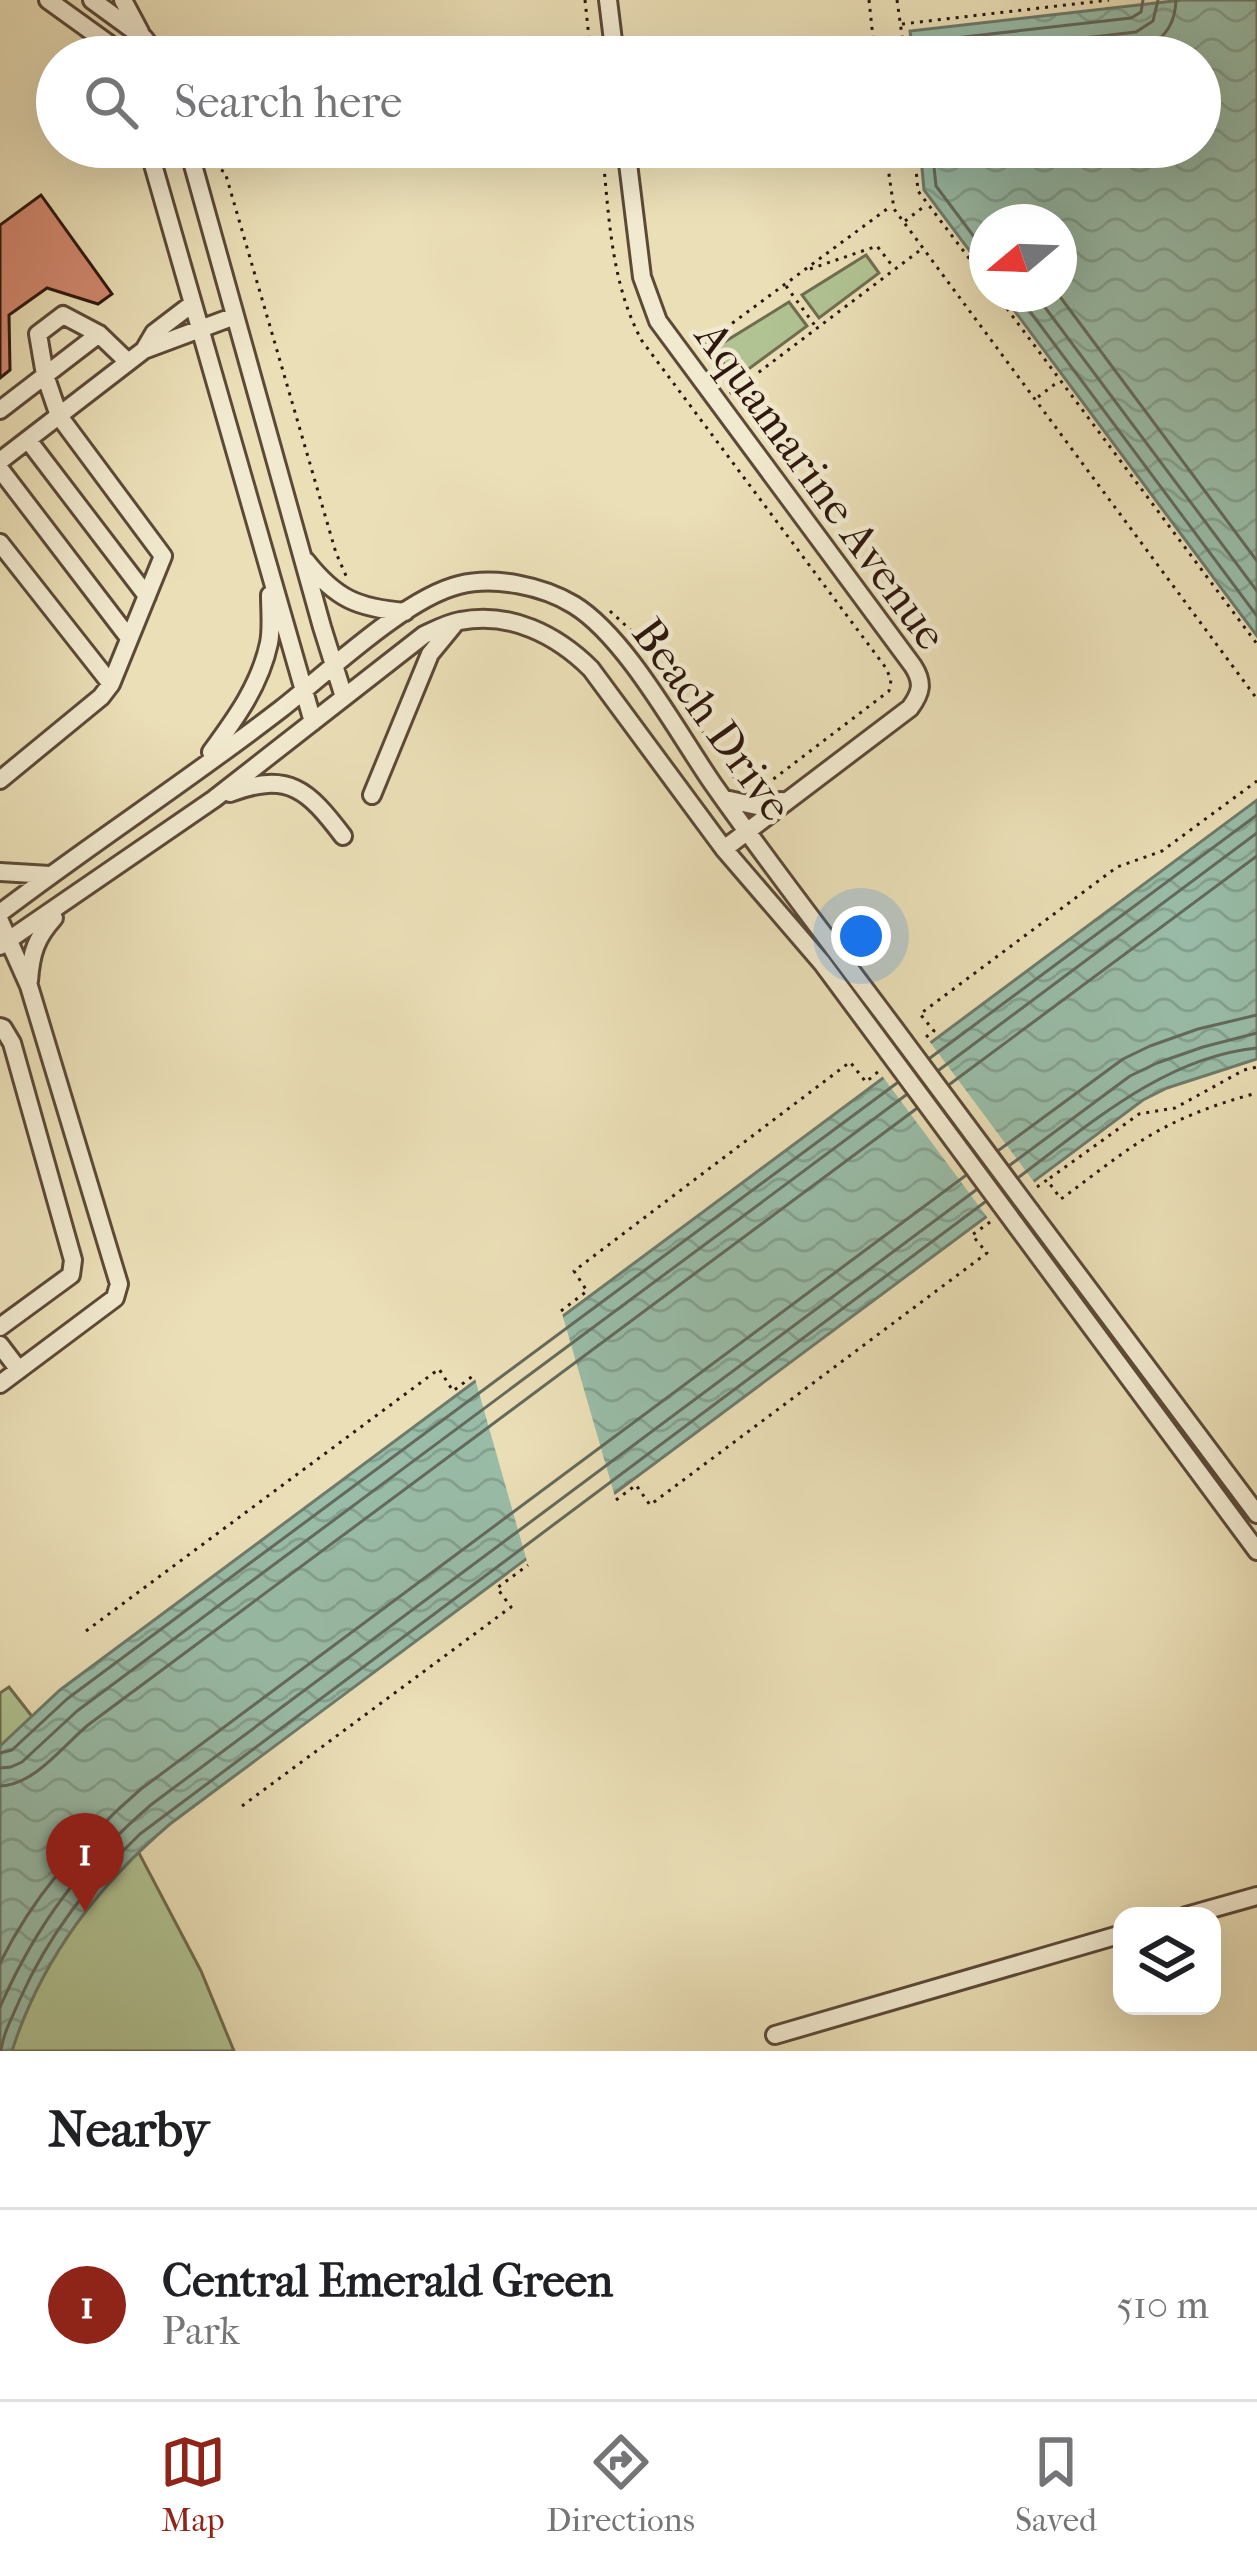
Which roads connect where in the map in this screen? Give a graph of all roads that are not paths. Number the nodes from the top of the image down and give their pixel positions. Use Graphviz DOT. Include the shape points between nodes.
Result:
graph roads {
  1 [pos="48,0"];
  2 [pos="92,0"];
  3 [pos="123,0"];
  4 [pos="608,0"];
  5 [pos="99,36"];
  6 [pos="141,36"];
  7 [pos="143,36"];
  8 [pos="612,36"];
  9 [pos="154,168"];
  10 [pos="194,168"];
  11 [pos="628,168"];
  12 [pos="192,304"];
  13 [pos="235,316"];
  14 [pos="200,329"];
  15 [pos="99,334"];
  16 [pos="144,350"];
  17 [pos="128,362"];
  18 [pos="45,375"];
  19 [pos="0,410"];
  20 [pos="59,416"];
  21 [pos="28,440"];
  22 [pos="0,465"];
  23 [pos="0,543"];
  24 [pos="302,556"];
  25 [pos="270,576"];
  26 [pos="147,596"];
  27 [pos="405,612"];
  28 [pos="458,621"];
  29 [pos="129,638"];
  30 [pos="335,666"];
  31 [pos="111,684"];
  32 [pos="304,690"];
  33 [pos="344,697"];
  34 [pos="313,722"];
  35 [pos="200,767"];
  36 [pos="0,781"];
  37 [pos="372,795"];
  38 [pos="793,797"];
  39 [pos="214,799"];
  40 [pos="724,799"];
  41 [pos="748,830"];
  42 [pos="344,836"];
  43 [pos="724,849"];
  44 [pos="0,872"];
  45 [pos="50,875"];
  46 [pos="70,899"];
  47 [pos="0,917"];
  48 [pos="5,942"];
  49 [pos="28,986"];
  50 [pos="0,1028"];
  51 [pos="895,1046"];
  52 [pos="0,1327"];
  53 [pos="0,1346"];
  54 [pos="6,1378"];
  55 [pos="1257,1514"];
  56 [pos="1257,1551"];
  57 [pos="1257,1896"];
  58 [pos="1218,1907"];
  59 [pos="1113,1937"];
  60 [pos="775,2035"];
  1 -- 5 [label="street"];
  2 -- 6 [label="street"];
  3 -- 7 [label="street"];
  4 -- 8 [label="street"];
  9 -- 12 [label="street"];
  10 -- 13 [label="street"];
  11 -- 38 [label="street, Aquamarine Avenue" via="639,259 658,321 921,682 910,708"];
  12 -- 14 [label="street"];
  12 -- 16 [label="street"];
  13 -- 14 [label="street"];
  13 -- 24 [label="street"];
  14 -- 16 [label="street"];
  14 -- 25 [label="street"];
  15 -- 17 [label="street"];
  15 -- 18 [label="street"];
  15 -- 18 [label="street" via="63,315 38,334"];
  16 -- 17 [label="street"];
  17 -- 20 [label="street"];
  18 -- 19 [label="street"];
  18 -- 20 [label="street"];
  20 -- 21 [label="street"];
  20 -- 26 [label="street" via="163,556"];
  21 -- 22 [label="street"];
  21 -- 26 [label="street"];
  22 -- 29 [label="street"];
  23 -- 31 [label="street"];
  24 -- 27 [label="street" via="336,594"];
  24 -- 30 [label="street"];
  25 -- 32 [label="street"];
  25 -- 35 [label="street" via="270,639 258,679"];
  26 -- 29 [label="street"];
  27 -- 30 [label="street, Beach Drive"];
  27 -- 40 [label="street, Beach Drive" via="461,584 517,585 572,604 622,650"];
  28 -- 33 [label="street" via="424,635"];
  28 -- 37 [label="street" via="430,654"];
  28 -- 43 [label="street, Beach Drive" via="526,626 571,649"];
  29 -- 31 [label="street"];
  30 -- 32 [label="street, Beach Drive"];
  30 -- 33 [label="street"];
  31 -- 36 [label="street"];
  32 -- 34 [label="street"];
  32 -- 35 [label="street, Beach Drive"];
  33 -- 34 [label="street"];
  34 -- 39 [label="street"];
  35 -- 45 [label="street, Beach Drive"];
  38 -- 40 [label="street" via="757,806"];
  38 -- 41 [label="street, Aquamarine Avenue"];
  39 -- 42 [label="street" via="254,784 290,785"];
  39 -- 46 [label="street"];
  40 -- 41 [label="street, Beach Drive"];
  41 -- 43 [label="street, Aquamarine Avenue"];
  41 -- 51 [label="street, Beach Drive"];
  43 -- 51 [label="street, Beach Drive"];
  44 -- 45 [label="street"];
  45 -- 47 [label="street, Beach Drive"];
  46 -- 48 [label="street"];
  46 -- 49 [label="street" via="39,935"];
  47 -- 48 [label="street"];
  48 -- 49 [label="street"];
  49 -- 54 [label="street" via="119,1284 115,1298"];
  50 -- 52 [label="street" via="73,1260 71,1275"];
  51 -- 55 [label="street, bridge"];
  51 -- 56 [label="street, bridge" via="1015,1224"];
  53 -- 54 [label="street"];
  57 -- 58 [label="street"];
  59 -- 60 [label="street"];
}
